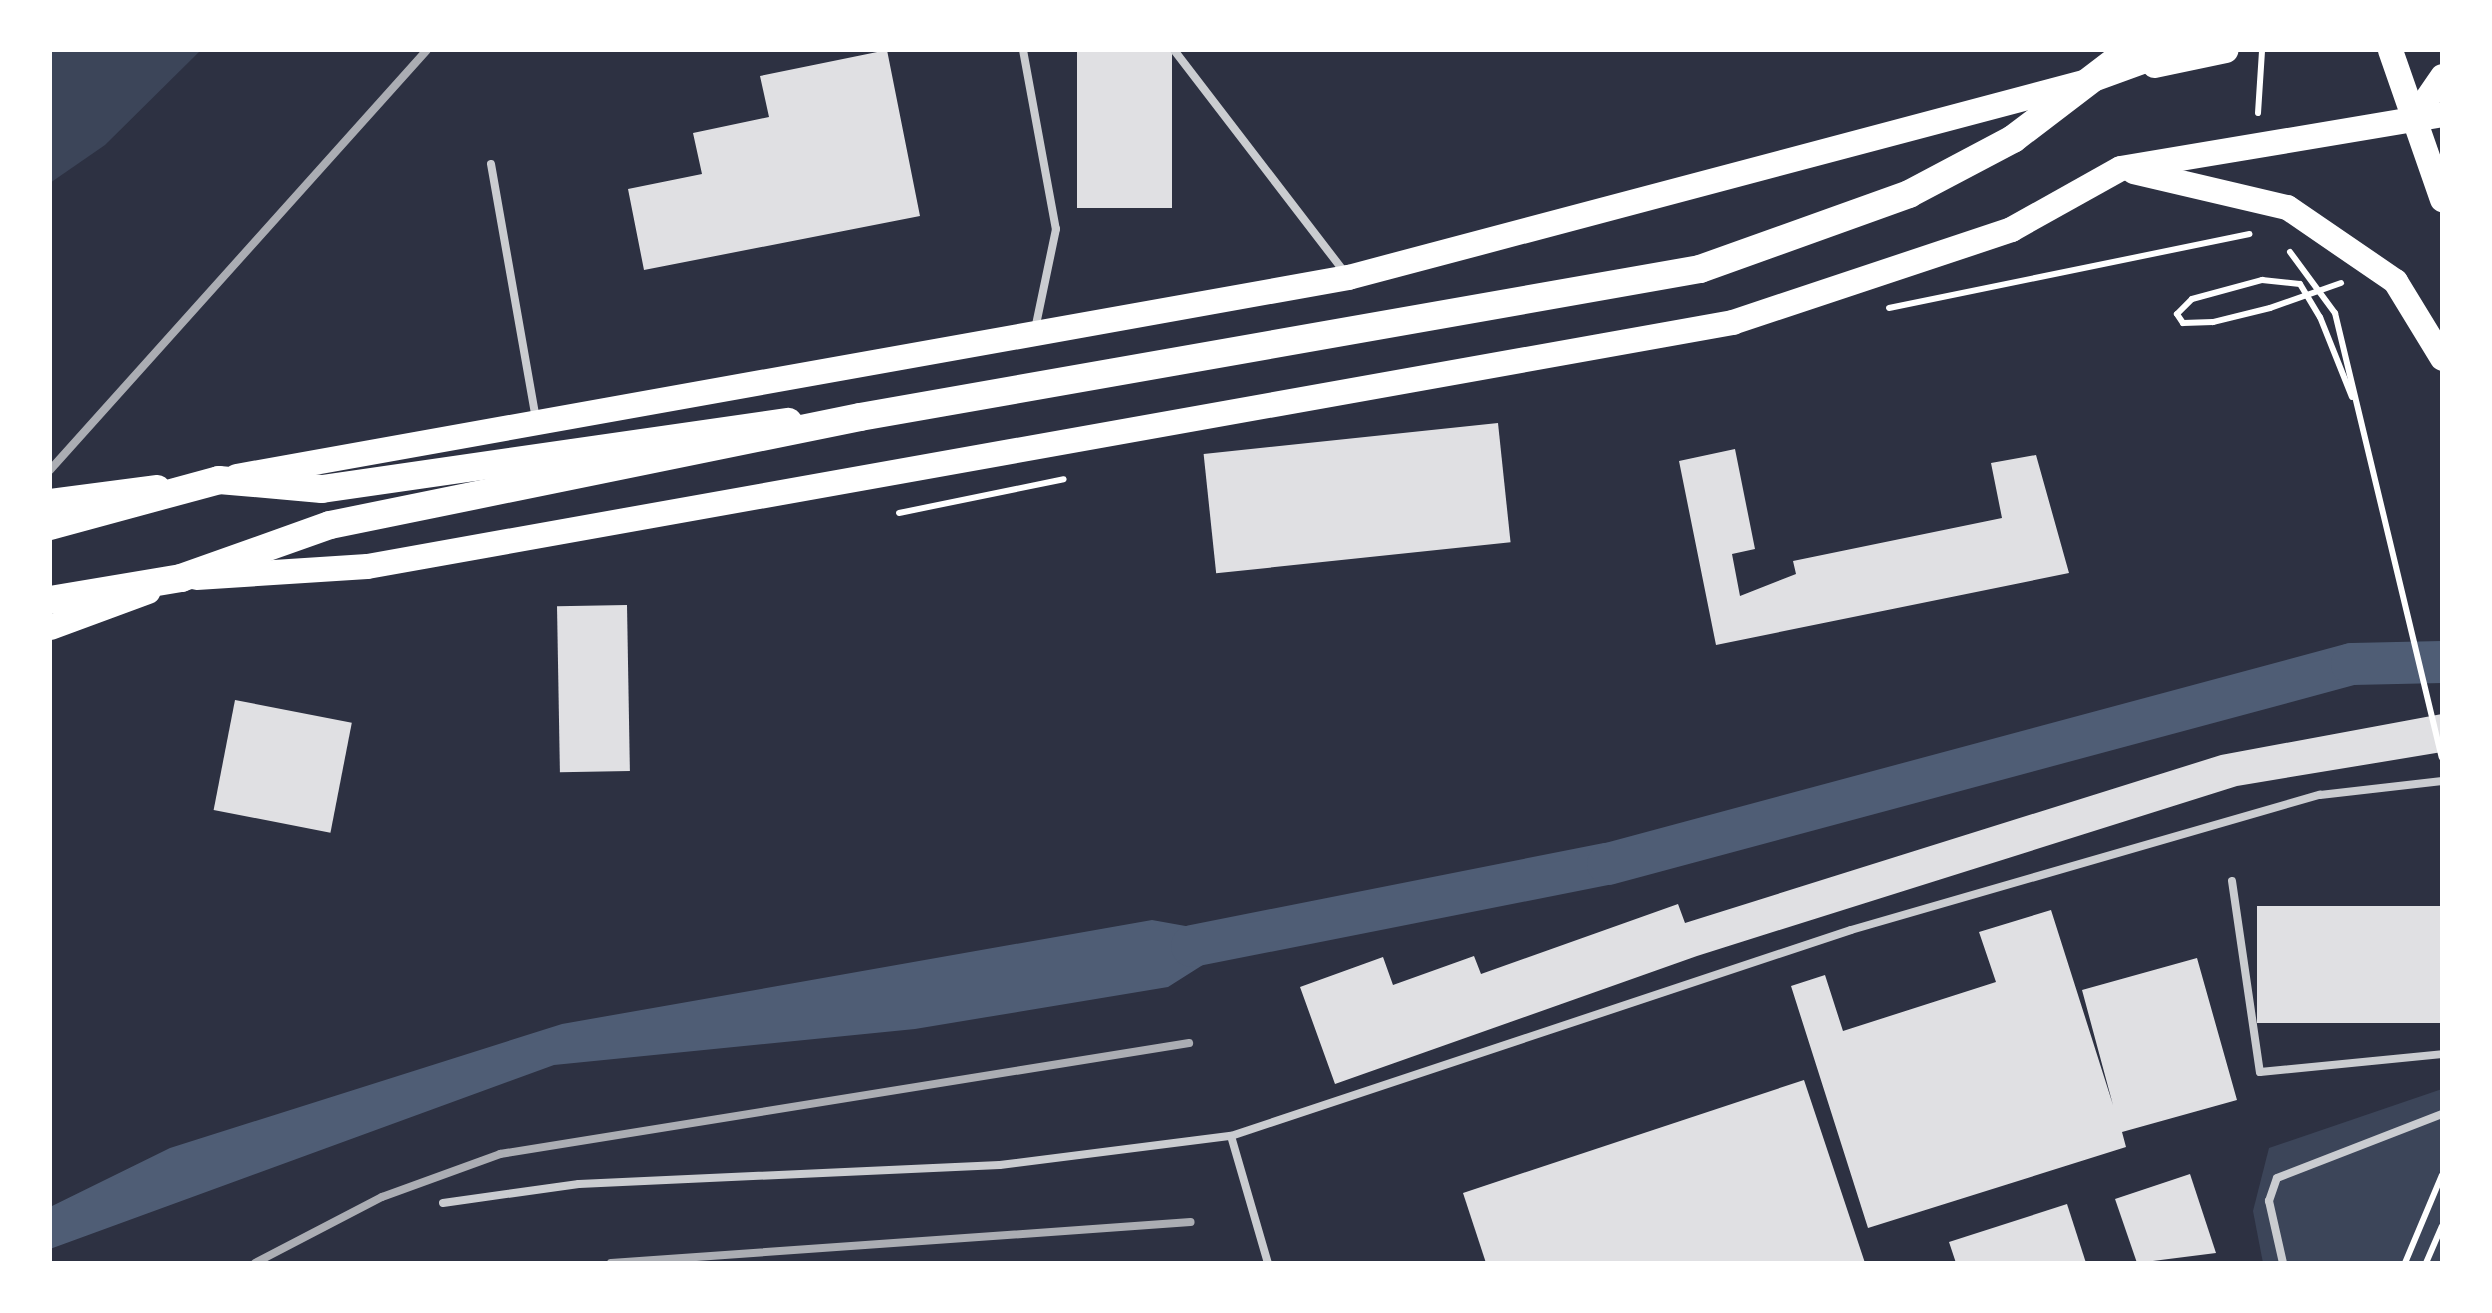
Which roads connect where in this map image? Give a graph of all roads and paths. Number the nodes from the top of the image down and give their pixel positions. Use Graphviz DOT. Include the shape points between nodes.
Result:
graph roads {
  1 [pos="1024,50"];
  2 [pos="1174,50"];
  3 [pos="2130,50"];
  4 [pos="2172,50"];
  5 [pos="2224,50"];
  6 [pos="2390,50"];
  7 [pos="2442,76"];
  8 [pos="2100,77"];
  9 [pos="2442,114"];
  10 [pos="2414,118"];
  11 [pos="491,164"];
  12 [pos="2120,168"];
  13 [pos="2442,199"];
  14 [pos="2272,229"];
  15 [pos="2283,243"];
  16 [pos="1348,277"];
  17 [pos="2351,279"];
  18 [pos="1866,313"];
  19 [pos="1034,335"];
  20 [pos="2442,358"];
  21 [pos="860,417"];
  22 [pos="536,418"];
  23 [pos="2362,421"];
  24 [pos="1073,477"];
  25 [pos="219,480"];
  26 [pos="50,501"];
  27 [pos="899,513"];
  28 [pos="50,526"];
  29 [pos="181,578"];
  30 [pos="50,600"];
  31 [pos="50,628"];
  32 [pos="2442,758"];
  33 [pos="2442,782"];
  34 [pos="2232,881"];
  35 [pos="2442,1054"];
  36 [pos="2442,1114"];
  37 [pos="1230,1136"];
  38 [pos="2442,1175"];
  39 [pos="444,1202"];
  40 [pos="2442,1226"];
  41 [pos="1268,1263"];
  42 [pos="2283,1263"];
  43 [pos="2405,1263"];
  44 [pos="2426,1263"];
  1 -- 19 [label="lane" via="1056,229"];
  2 -- 16 [label="lane"];
  3 -- 21 [label="highway" via="2014,139 1809,235 1700,269"];
  4 -- 8 [label="main road"];
  5 -- 8 [label="main road"];
  6 -- 10 [label="main road"];
  7 -- 10 [label="main road"];
  8 -- 16 [label="main road"];
  9 -- 10 [label="main road"];
  10 -- 12 [label="main road"];
  10 -- 13 [label="main road"];
  11 -- 22 [label="lane"];
  12 -- 20 [label="main road" via="2288,207 2395,281"];
  12 -- 29 [label="main road" via="2011,229 1732,322 367,566"];
  14 -- 18 [label="path"];
  15 -- 23 [label="path" via="2335,313"];
  16 -- 19 [label="main road"];
  17 -- 23 [label="path" via="2270,308 2213,322 2183,324 2176,314 2192,299 2262,280 2300,284"];
  19 -- 22 [label="main road"];
  21 -- 25 [label="highway" via="736,426 322,489"];
  21 -- 29 [label="highway" via="330,525"];
  22 -- 25 [label="main road"];
  23 -- 32 [label="path"];
  24 -- 27 [label="path"];
  25 -- 26 [label="main road"];
  25 -- 28 [label="highway"];
  29 -- 30 [label="highway"];
  29 -- 31 [label="main road"];
  33 -- 37 [label="lane" via="2320,795 1870,924"];
  34 -- 35 [label="lane" via="2260,1072"];
  36 -- 42 [label="lane" via="2276,1178 2269,1201"];
  37 -- 39 [label="lane" via="1000,1165 579,1184"];
  37 -- 41 [label="lane"];
  38 -- 43 [label="path"];
  40 -- 44 [label="path"];
}
